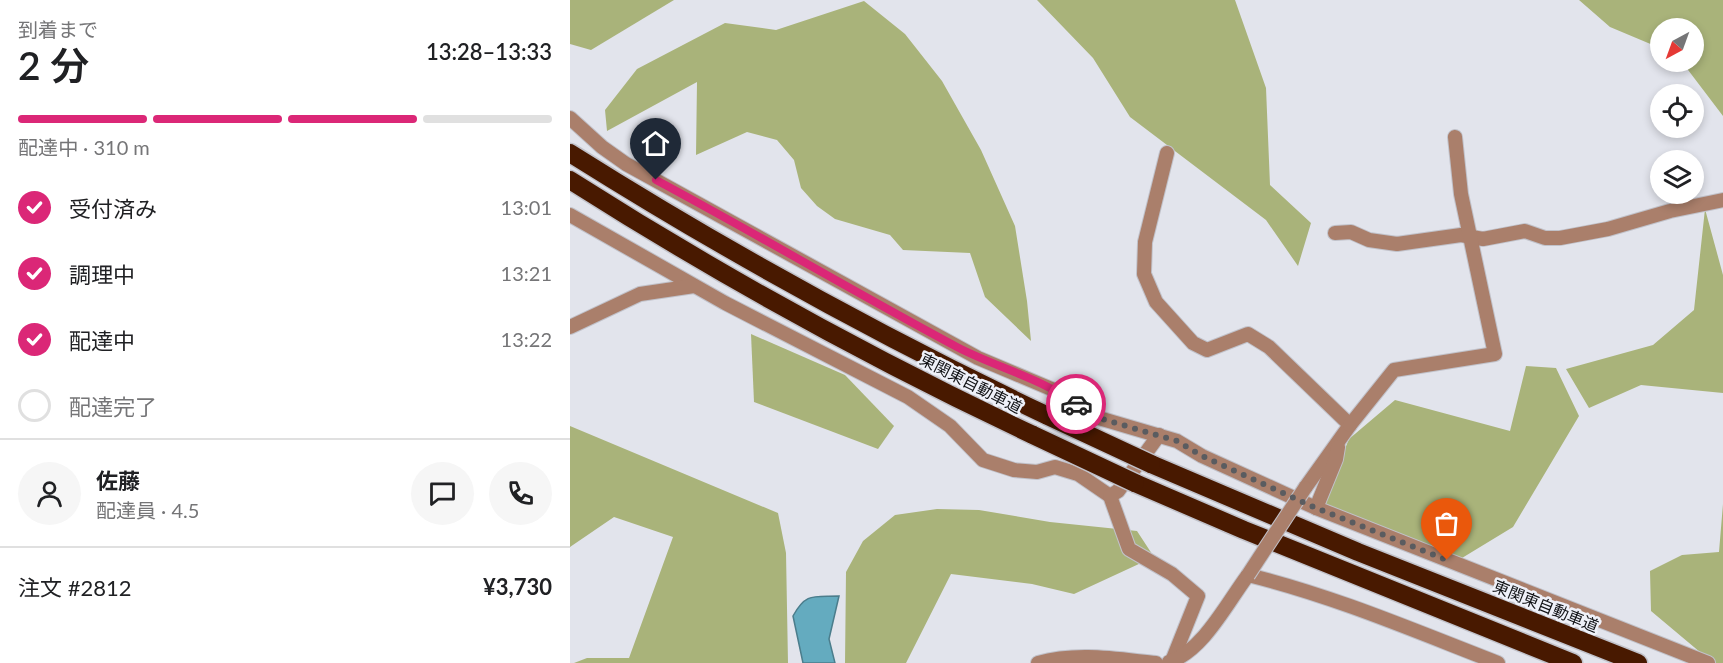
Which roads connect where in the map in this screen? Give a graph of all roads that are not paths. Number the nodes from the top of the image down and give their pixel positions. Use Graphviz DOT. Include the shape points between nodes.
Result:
graph roads {
  1 [pos="570,118"];
  2 [pos="1455,137"];
  3 [pos="570,153"];
  4 [pos="1167,153"];
  5 [pos="570,180"];
  6 [pos="1723,200"];
  7 [pos="570,215"];
  8 [pos="1335,233"];
  9 [pos="1471,236"];
  10 [pos="694,286"];
  11 [pos="570,327"];
  12 [pos="1350,425"];
  13 [pos="1159,435"];
  14 [pos="1338,442"];
  15 [pos="1110,496"];
  16 [pos="1316,508"];
  17 [pos="1248,575"];
  18 [pos="1169,662"];
  19 [pos="1038,663"];
  20 [pos="1156,663"];
  21 [pos="1498,663"];
  22 [pos="1573,663"];
  23 [pos="1638,663"];
  24 [pos="1708,663"];
  1 -- 13 [label="street" via="626,164 867,299 978,358 1061,393 1092,416"];
  2 -- 9 [label="street" via="1461,194"];
  3 -- 23 [label="highway, 東関東自動車道, bridge" via="824,302 1048,416 1358,552"];
  4 -- 12 [label="street" via="1145,242 1144,274 1156,302 1193,343 1207,350 1248,334 1269,347"];
  5 -- 22 [label="highway, 東関東自動車道, bridge" via="761,295 1033,435 1244,530"];
  6 -- 9 [label="street" via="1560,237 1545,238 1525,231 1483,238"];
  7 -- 10 [label="street"];
  8 -- 9 [label="street" via="1351,232 1369,240 1397,244"];
  9 -- 12 [label="street" via="1496,354 1394,370"];
  10 -- 11 [label="street" via="640,294"];
  10 -- 15 [label="street" via="908,398 950,426 983,460 1014,470 1063,468"];
  12 -- 14 [label="street"];
  13 -- 15 [label="street" via="1118,491"];
  13 -- 16 [label="street"];
  14 -- 16 [label="street" via="1336,459"];
  14 -- 17 [label="street, bridge"];
  15 -- 18 [label="street" via="1129,549 1172,574 1198,597"];
  16 -- 24 [label="street"];
  17 -- 18 [label="street" via="1194,649"];
  17 -- 21 [label="street" via="1354,607"];
  19 -- 20 [label="street" via="1090,657"];
}
